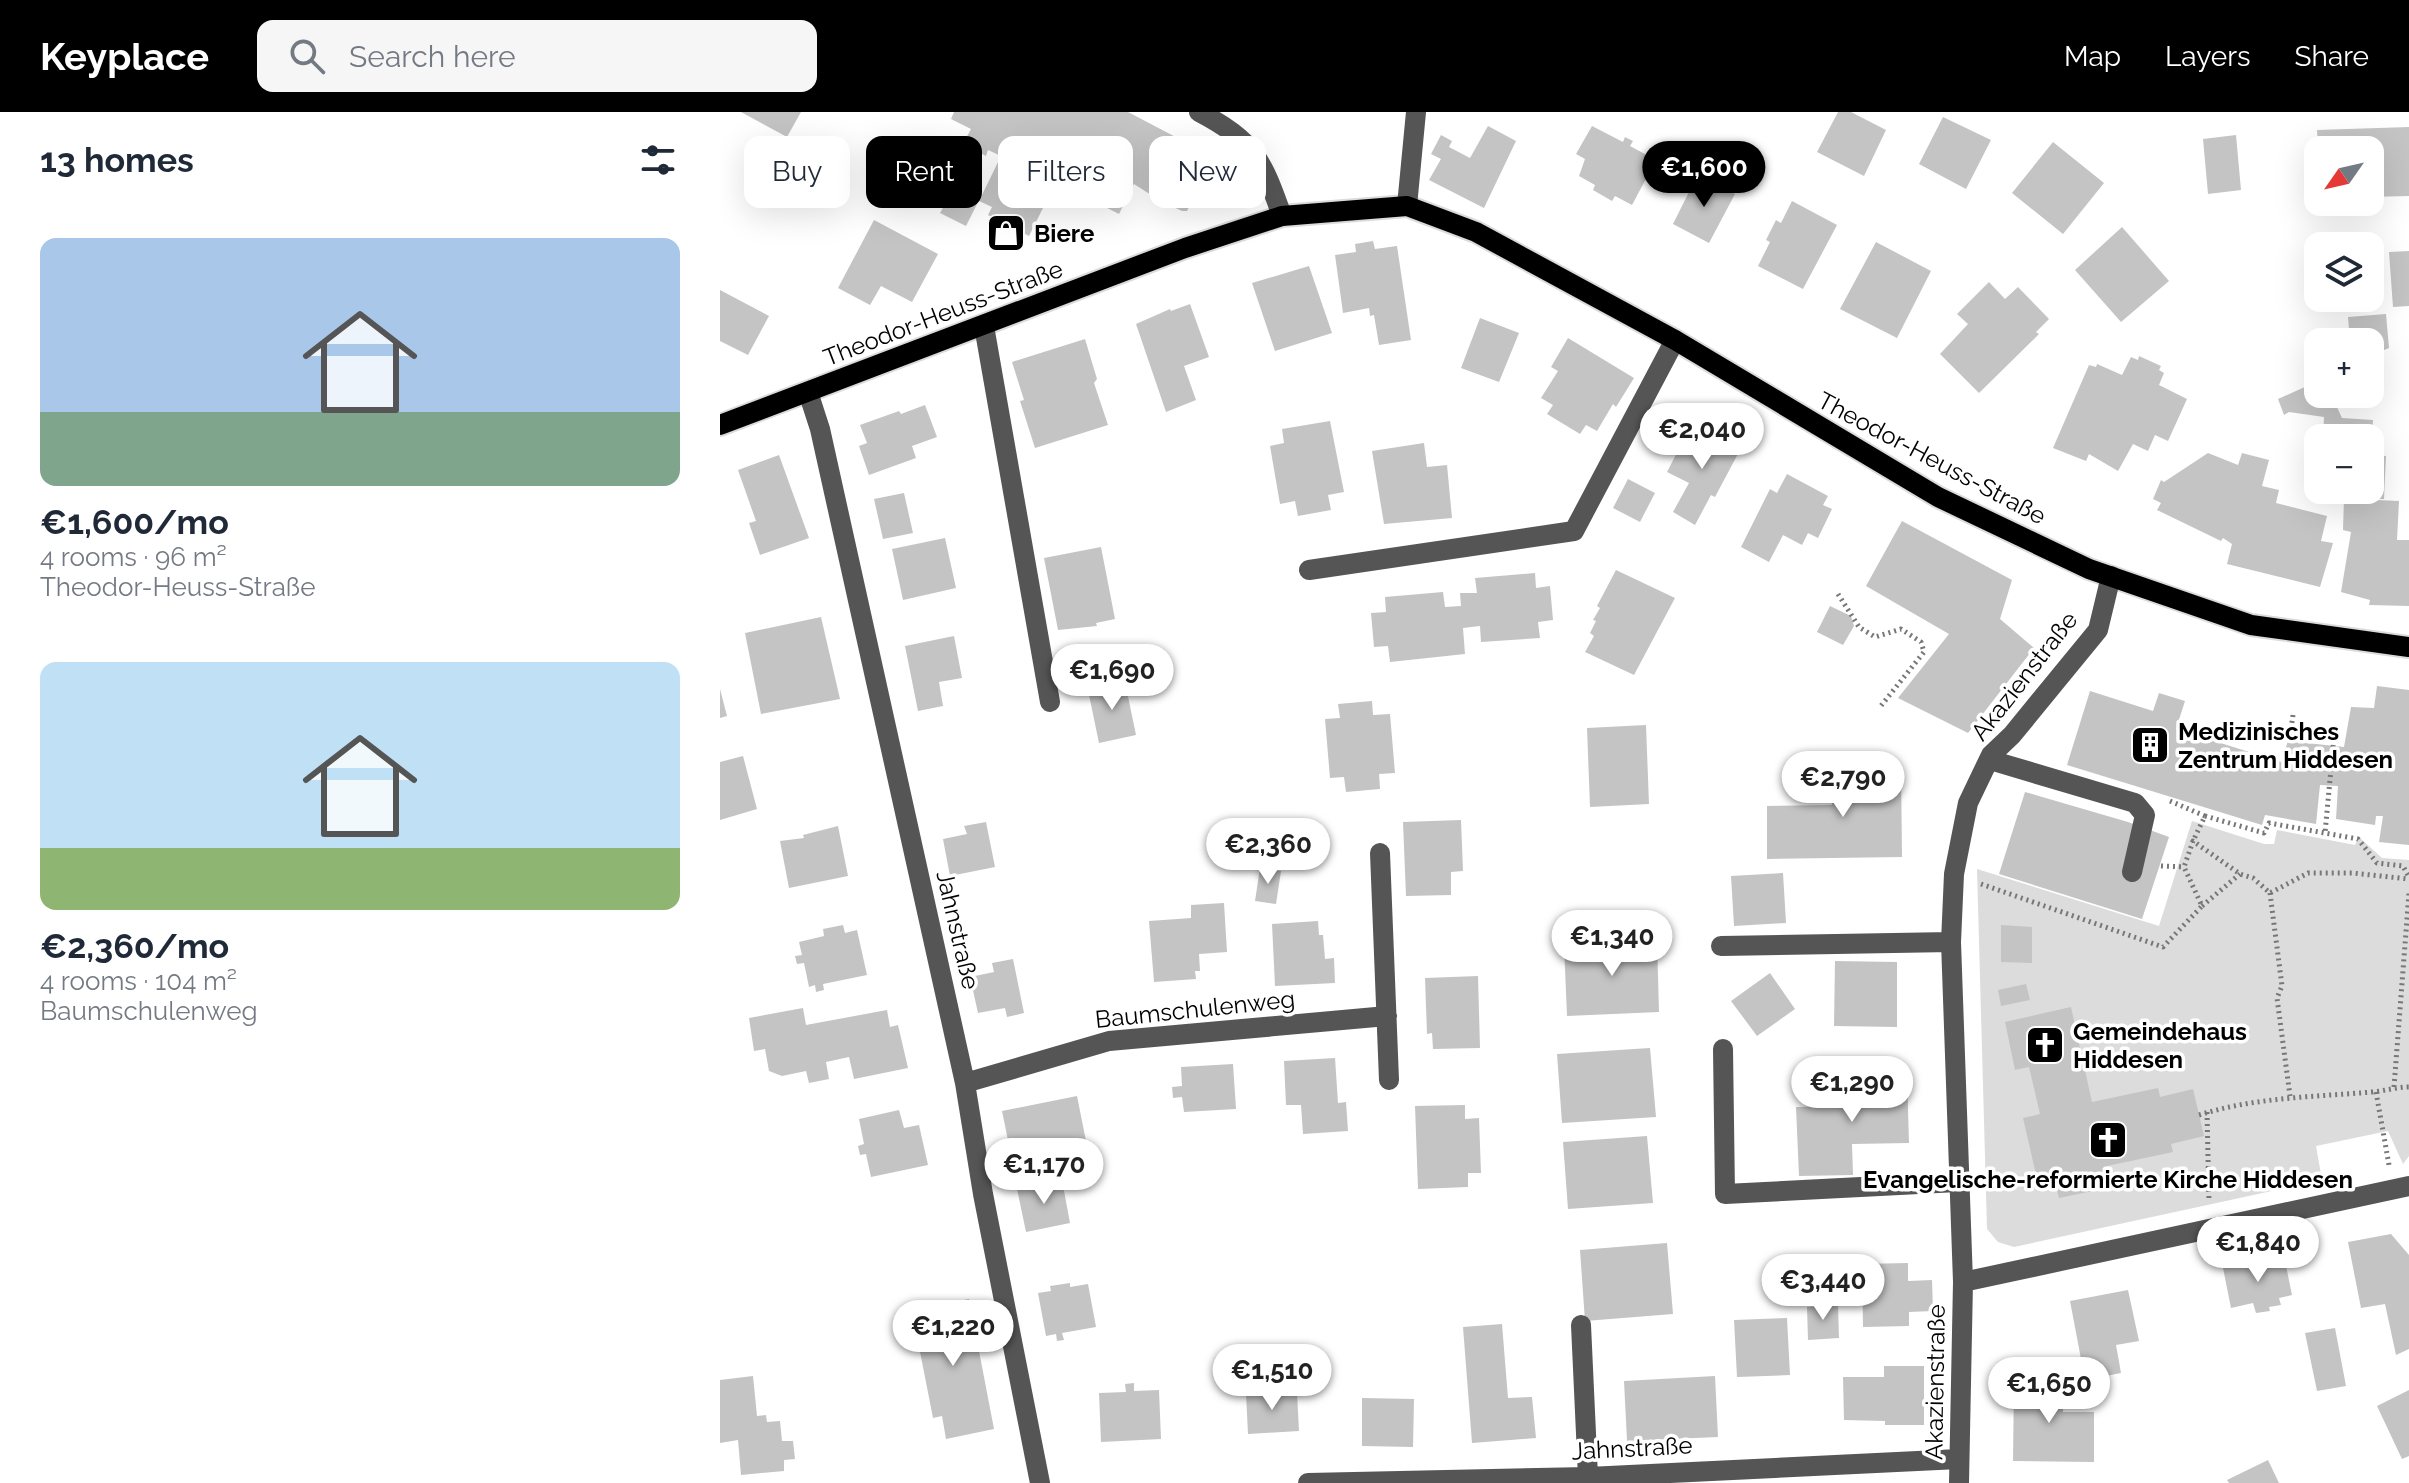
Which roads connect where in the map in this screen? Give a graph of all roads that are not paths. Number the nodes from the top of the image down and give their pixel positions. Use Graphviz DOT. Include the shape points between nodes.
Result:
graph roads {
  1 [pos="1199,112"];
  2 [pos="1416,112"];
  3 [pos="1407,206"];
  4 [pos="1282,216"];
  5 [pos="984,326"];
  6 [pos="1675,340"];
  7 [pos="808,392"];
  8 [pos="720,425"];
  9 [pos="1309,570"];
  10 [pos="2111,576"];
  11 [pos="2409,647"];
  12 [pos="1050,702"];
  13 [pos="1990,760"];
  14 [pos="1380,853"];
  15 [pos="2132,872"];
  16 [pos="1951,942"];
  17 [pos="1721,946"];
  18 [pos="1387,1016"];
  19 [pos="1723,1049"];
  20 [pos="1389,1080"];
  21 [pos="965,1083"];
  22 [pos="1958,1182"];
  23 [pos="2401,1188"];
  24 [pos="1963,1282"];
  25 [pos="1581,1325"];
  26 [pos="1959,1459"];
  27 [pos="1588,1477"];
  28 [pos="1040,1483"];
  29 [pos="1308,1483"];
  30 [pos="1959,1483"];
  1 -- 4 [label="street" via="1239,136 1262,163"];
  2 -- 3 [label="street"];
  3 -- 4 [label="main road, Theodor-Heuss-Straße"];
  3 -- 6 [label="main road, Theodor-Heuss-Straße" via="1476,232"];
  4 -- 5 [label="main road, Theodor-Heuss-Straße"];
  5 -- 7 [label="main road, Theodor-Heuss-Straße"];
  5 -- 12 [label="street"];
  6 -- 9 [label="street" via="1574,531"];
  6 -- 10 [label="main road, Theodor-Heuss-Straße" via="1938,497"];
  7 -- 8 [label="main road, Theodor-Heuss-Straße"];
  7 -- 21 [label="street, Jahnstraße"];
  10 -- 11 [label="main road, Theodor-Heuss-Straße" via="2251,625"];
  10 -- 13 [label="street, Akazienstraße" via="2098,630"];
  13 -- 15 [label="street" via="2135,803 2145,815"];
  13 -- 16 [label="street, Akazienstraße" via="1968,803 1954,874"];
  14 -- 18 [label="street"];
  16 -- 17 [label="street"];
  16 -- 22 [label="street, Akazienstraße"];
  18 -- 20 [label="street"];
  18 -- 21 [label="street, Baumschulenweg" via="1109,1041"];
  19 -- 22 [label="street" via="1725,1194"];
  21 -- 28 [label="street, Jahnstraße"];
  22 -- 24 [label="street, Akazienstraße"];
  23 -- 24 [label="street, Akazienstraße"];
  24 -- 26 [label="street, Akazienstraße"];
  25 -- 27 [label="street"];
  26 -- 27 [label="street, Jahnstraße"];
  26 -- 30 [label="street, Akazienstraße"];
  27 -- 29 [label="street, Jahnstraße"];
}
